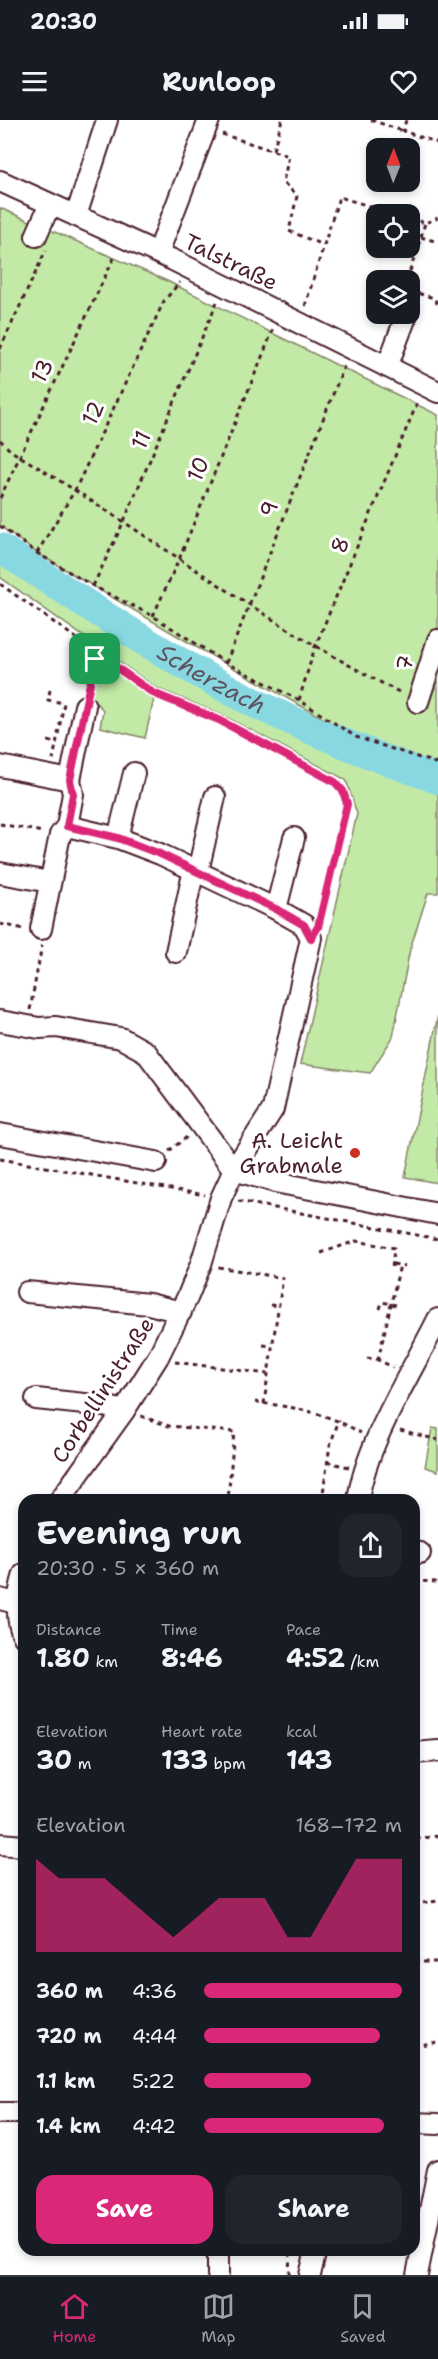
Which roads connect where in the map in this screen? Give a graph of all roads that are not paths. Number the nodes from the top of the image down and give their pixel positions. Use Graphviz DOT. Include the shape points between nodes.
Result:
graph roads {
  1 [pos="107,120"];
  2 [pos="208,124"];
  3 [pos="0,181"];
  4 [pos="50,204"];
  5 [pos="76,216"];
  6 [pos="43,240"];
  7 [pos="158,253"];
  8 [pos="402,324"];
  9 [pos="387,367"];
  10 [pos="438,392"];
  11 [pos="438,640"];
  12 [pos="418,702"];
  13 [pos="85,706"];
  14 [pos="0,766"];
  15 [pos="134,773"];
  16 [pos="70,780"];
  17 [pos="215,797"];
  18 [pos="63,830"];
  19 [pos="118,838"];
  20 [pos="294,838"];
  21 [pos="196,870"];
  22 [pos="0,873"];
  23 [pos="50,882"];
  24 [pos="276,909"];
  25 [pos="41,929"];
  26 [pos="176,952"];
  27 [pos="0,1021"];
  28 [pos="0,1134"];
  29 [pos="156,1162"];
  30 [pos="234,1170"];
  31 [pos="438,1214"];
  32 [pos="27,1292"];
  33 [pos="181,1312"];
  34 [pos="438,1319"];
  35 [pos="36,1399"];
  36 [pos="124,1411"];
  37 [pos="64,1494"];
  38 [pos="359,1494"];
  39 [pos="18,1585"];
  40 [pos="9,1601"];
  41 [pos="18,1627"];
  42 [pos="438,1752"];
  43 [pos="420,1753"];
  44 [pos="0,1844"];
  45 [pos="18,1846"];
  46 [pos="0,2113"];
  47 [pos="18,2113"];
  48 [pos="420,2123"];
  49 [pos="438,2124"];
  50 [pos="438,2170"];
  51 [pos="218,2256"];
  52 [pos="315,2256"];
  53 [pos="218,2275"];
  54 [pos="310,2275"];
  55 [pos="417,2275"];
  1 -- 5 [label="street"];
  2 -- 7 [label="street"];
  3 -- 4 [label="street, Talstraße"];
  4 -- 5 [label="street, Talstraße"];
  4 -- 6 [label="street"];
  5 -- 7 [label="street, Talstraße"];
  7 -- 9 [label="street, Talstraße"];
  8 -- 9 [label="street"];
  9 -- 10 [label="street, Talstraße"];
  11 -- 12 [label="street, 7"];
  13 -- 16 [label="street"];
  14 -- 16 [label="street"];
  15 -- 19 [label="street"];
  16 -- 18 [label="street" via="73,794"];
  17 -- 21 [label="street"];
  18 -- 19 [label="street"];
  18 -- 23 [label="street"];
  19 -- 21 [label="street"];
  20 -- 24 [label="street"];
  21 -- 24 [label="street"];
  21 -- 26 [label="street"];
  22 -- 23 [label="street"];
  23 -- 25 [label="street"];
  24 -- 30 [label="street, Corbellinistraße" via="304,925 311,938 273,1109"];
  27 -- 30 [label="street" via="121,1038 146,1052"];
  28 -- 29 [label="street"];
  30 -- 31 [label="street" via="275,1182"];
  30 -- 33 [label="street, Corbellinistraße"];
  32 -- 33 [label="street" via="130,1302"];
  33 -- 36 [label="street, Corbellinistraße"];
  34 -- 38 [label="street" via="380,1434 364,1471"];
  35 -- 36 [label="street"];
  36 -- 37 [label="street, Corbellinistraße"];
  39 -- 40 [label="street"];
  40 -- 41 [label="street"];
  42 -- 43 [label="street"];
  44 -- 45 [label="street"];
  46 -- 47 [label="street"];
  48 -- 49 [label="street"];
  50 -- 55 [label="street"];
  51 -- 53 [label="street"];
  52 -- 54 [label="street"];
}
